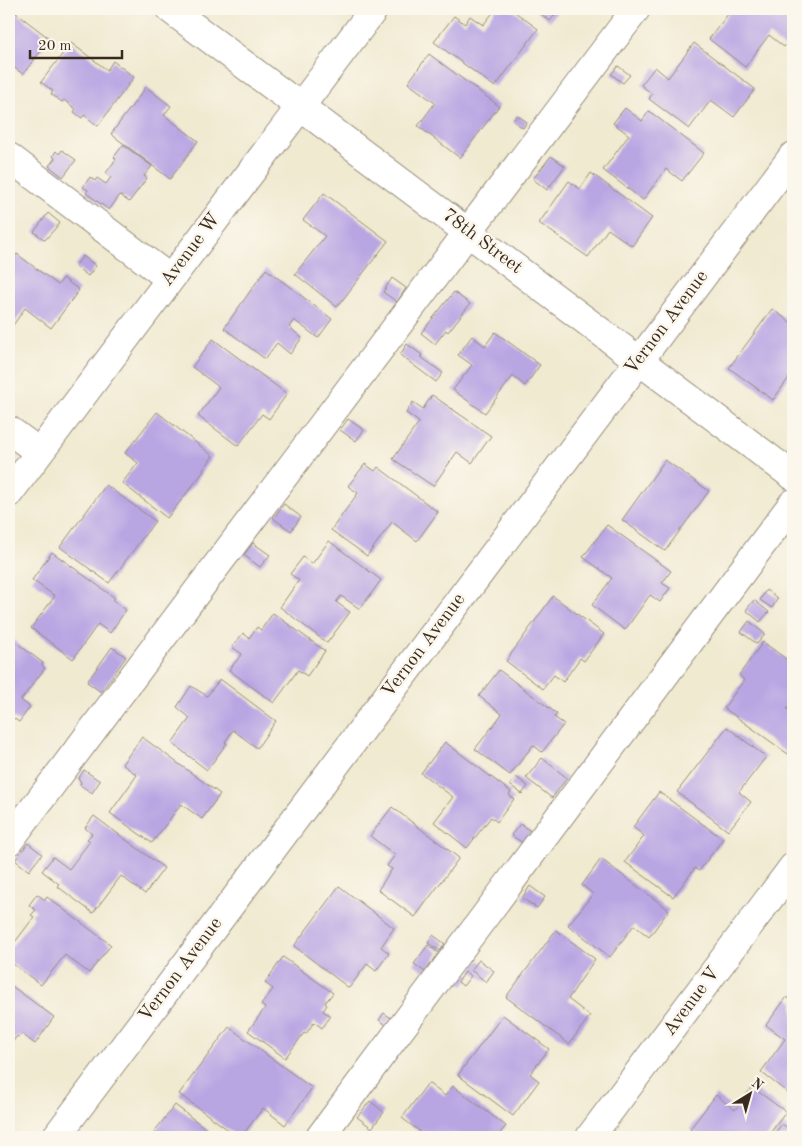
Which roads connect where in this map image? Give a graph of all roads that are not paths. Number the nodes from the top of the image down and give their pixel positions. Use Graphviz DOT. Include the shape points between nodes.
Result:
graph roads {
  1 [pos="170,9"];
  2 [pos="374,9"];
  3 [pos="636,9"];
  4 [pos="300,106"];
  5 [pos="793,156"];
  6 [pos="9,157"];
  7 [pos="467,231"];
  8 [pos="170,278"];
  9 [pos="639,359"];
  10 [pos="9,430"];
  11 [pos="39,452"];
  12 [pos="793,476"];
  13 [pos="9,493"];
  14 [pos="793,503"];
  15 [pos="9,841"];
  16 [pos="793,867"];
  17 [pos="56,1137"];
  18 [pos="320,1137"];
  19 [pos="590,1137"];
  1 -- 4 [label="street, 78th Street"];
  2 -- 4 [label="street, Avenue W"];
  3 -- 7 [label="street"];
  4 -- 7 [label="street, 78th Street"];
  4 -- 8 [label="street, Avenue W"];
  5 -- 9 [label="street, Vernon Avenue"];
  6 -- 8 [label="street"];
  7 -- 9 [label="street, 78th Street"];
  7 -- 15 [label="street"];
  8 -- 11 [label="street, Avenue W"];
  9 -- 12 [label="street, 78th Street"];
  9 -- 17 [label="street, Vernon Avenue"];
  10 -- 11 [label="street"];
  11 -- 13 [label="street, Avenue W"];
  14 -- 18 [label="street"];
  16 -- 19 [label="street, Avenue V"];
}
